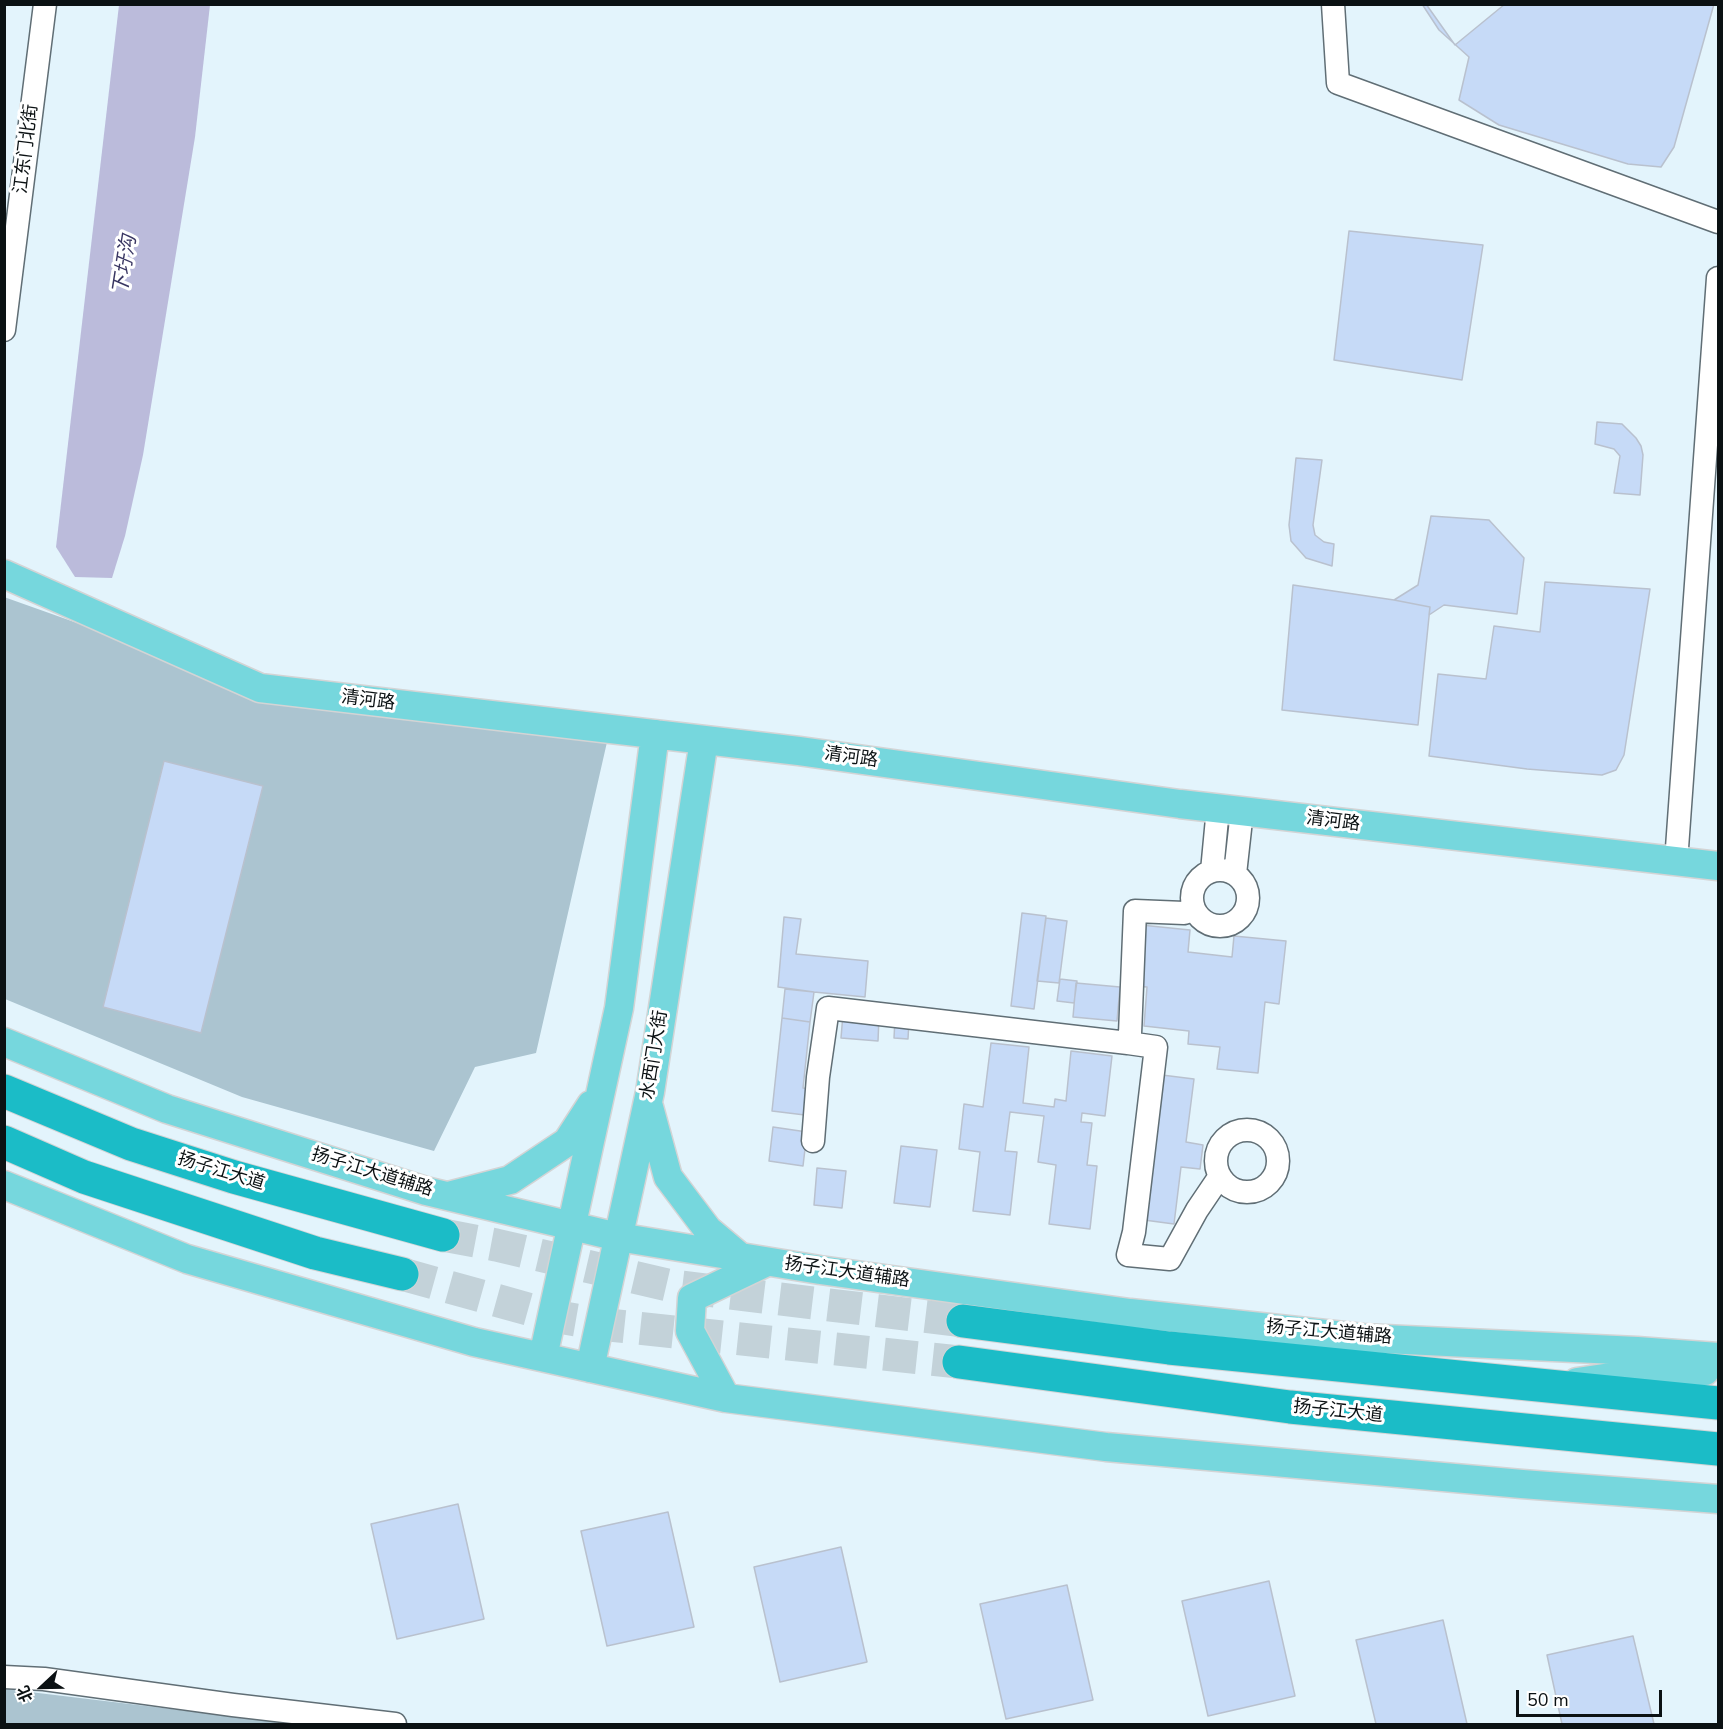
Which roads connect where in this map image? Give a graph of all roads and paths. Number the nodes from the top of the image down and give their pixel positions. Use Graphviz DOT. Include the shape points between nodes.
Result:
graph roads {
  1 [pos="45,4"];
  2 [pos="1334,4"];
  3 [pos="1719,222"];
  4 [pos="1719,278"];
  5 [pos="4,330"];
  6 [pos="4,574"];
  7 [pos="655,734"];
  8 [pos="704,740"];
  9 [pos="1230,809"];
  10 [pos="1676,862"];
  11 [pos="1719,866"];
  12 [pos="1212,871"];
  13 [pos="1234,874"];
  14 [pos="1194,910"];
  15 [pos="4,1042"];
  16 [pos="1128,1043"];
  17 [pos="601,1091"];
  18 [pos="4,1092"];
  19 [pos="648,1103"];
  20 [pos="813,1141"];
  21 [pos="4,1142"];
  22 [pos="1220,1176"];
  23 [pos="4,1185"];
  24 [pos="448,1197"];
  25 [pos="572,1226"];
  26 [pos="443,1235"];
  27 [pos="618,1237"];
  28 [pos="754,1259"];
  29 [pos="402,1274"];
  30 [pos="963,1322"];
  31 [pos="1719,1357"];
  32 [pos="543,1358"];
  33 [pos="959,1362"];
  34 [pos="590,1368"];
  35 [pos="1719,1369"];
  36 [pos="1550,1386"];
  37 [pos="726,1398"];
  38 [pos="1719,1403"];
  39 [pos="1719,1449"];
  40 [pos="1719,1500"];
  41 [pos="4,1677"];
  42 [pos="395,1725"];
  1 -- 5 [label="street, 江东门北街"];
  2 -- 3 [label="street" via="1338,83"];
  4 -- 10 [label="street"];
  6 -- 7 [label="main road, 清河路" via="260,688"];
  7 -- 8 [label="main road, 清河路"];
  7 -- 17 [label="main road" via="619,1008"];
  8 -- 9 [label="main road, 清河路"];
  8 -- 19 [label="main road, 水西门大街"];
  9 -- 10 [label="main road, 清河路"];
  9 -- 12 [label="street"];
  9 -- 13 [label="street"];
  10 -- 11 [label="main road, 清河路"];
  12 -- 13 [label="street"];
  12 -- 14 [label="street" via="1196,882 1191,900"];
  13 -- 14 [label="street" via="1242,880 1248,898 1242,916 1226,926 1216,926 1199,918"];
  14 -- 16 [label="street" via="1184,914 1135,911"];
  15 -- 24 [label="main road, 扬子江大道辅路" via="167,1109"];
  16 -- 20 [label="street" via="828,1008"];
  16 -- 22 [label="street" via="1156,1047 1128,1256 1170,1259"];
  17 -- 24 [label="main road" via="567,1142 510,1180"];
  17 -- 25 [label="main road"];
  18 -- 26 [label="highway, 扬子江大道" via="142,1147 234,1178"];
  19 -- 27 [label="main road, 水西门大街"];
  19 -- 28 [label="main road" via="668,1177 708,1230"];
  21 -- 29 [label="highway" via="84,1177 315,1253"];
  23 -- 32 [label="main road" via="187,1259 474,1342"];
  24 -- 25 [label="main road, 扬子江大道辅路"];
  25 -- 27 [label="main road, 扬子江大道辅路"];
  25 -- 32 [label="main road"];
  27 -- 28 [label="main road, 扬子江大道辅路"];
  27 -- 34 [label="main road, 水西门大街"];
  28 -- 31 [label="main road, 扬子江大道辅路" via="1130,1313 1363,1338"];
  28 -- 37 [label="main road" via="692,1298 690,1330"];
  30 -- 36 [label="highway" via="1169,1348"];
  32 -- 34 [label="main road"];
  33 -- 39 [label="highway, 扬子江大道" via="1290,1407"];
  34 -- 37 [label="main road"];
  35 -- 36 [label="main road" via="1624,1375"];
  36 -- 38 [label="highway"];
  37 -- 40 [label="main road" via="1106,1447"];
  41 -- 42 [label="street"];
}
